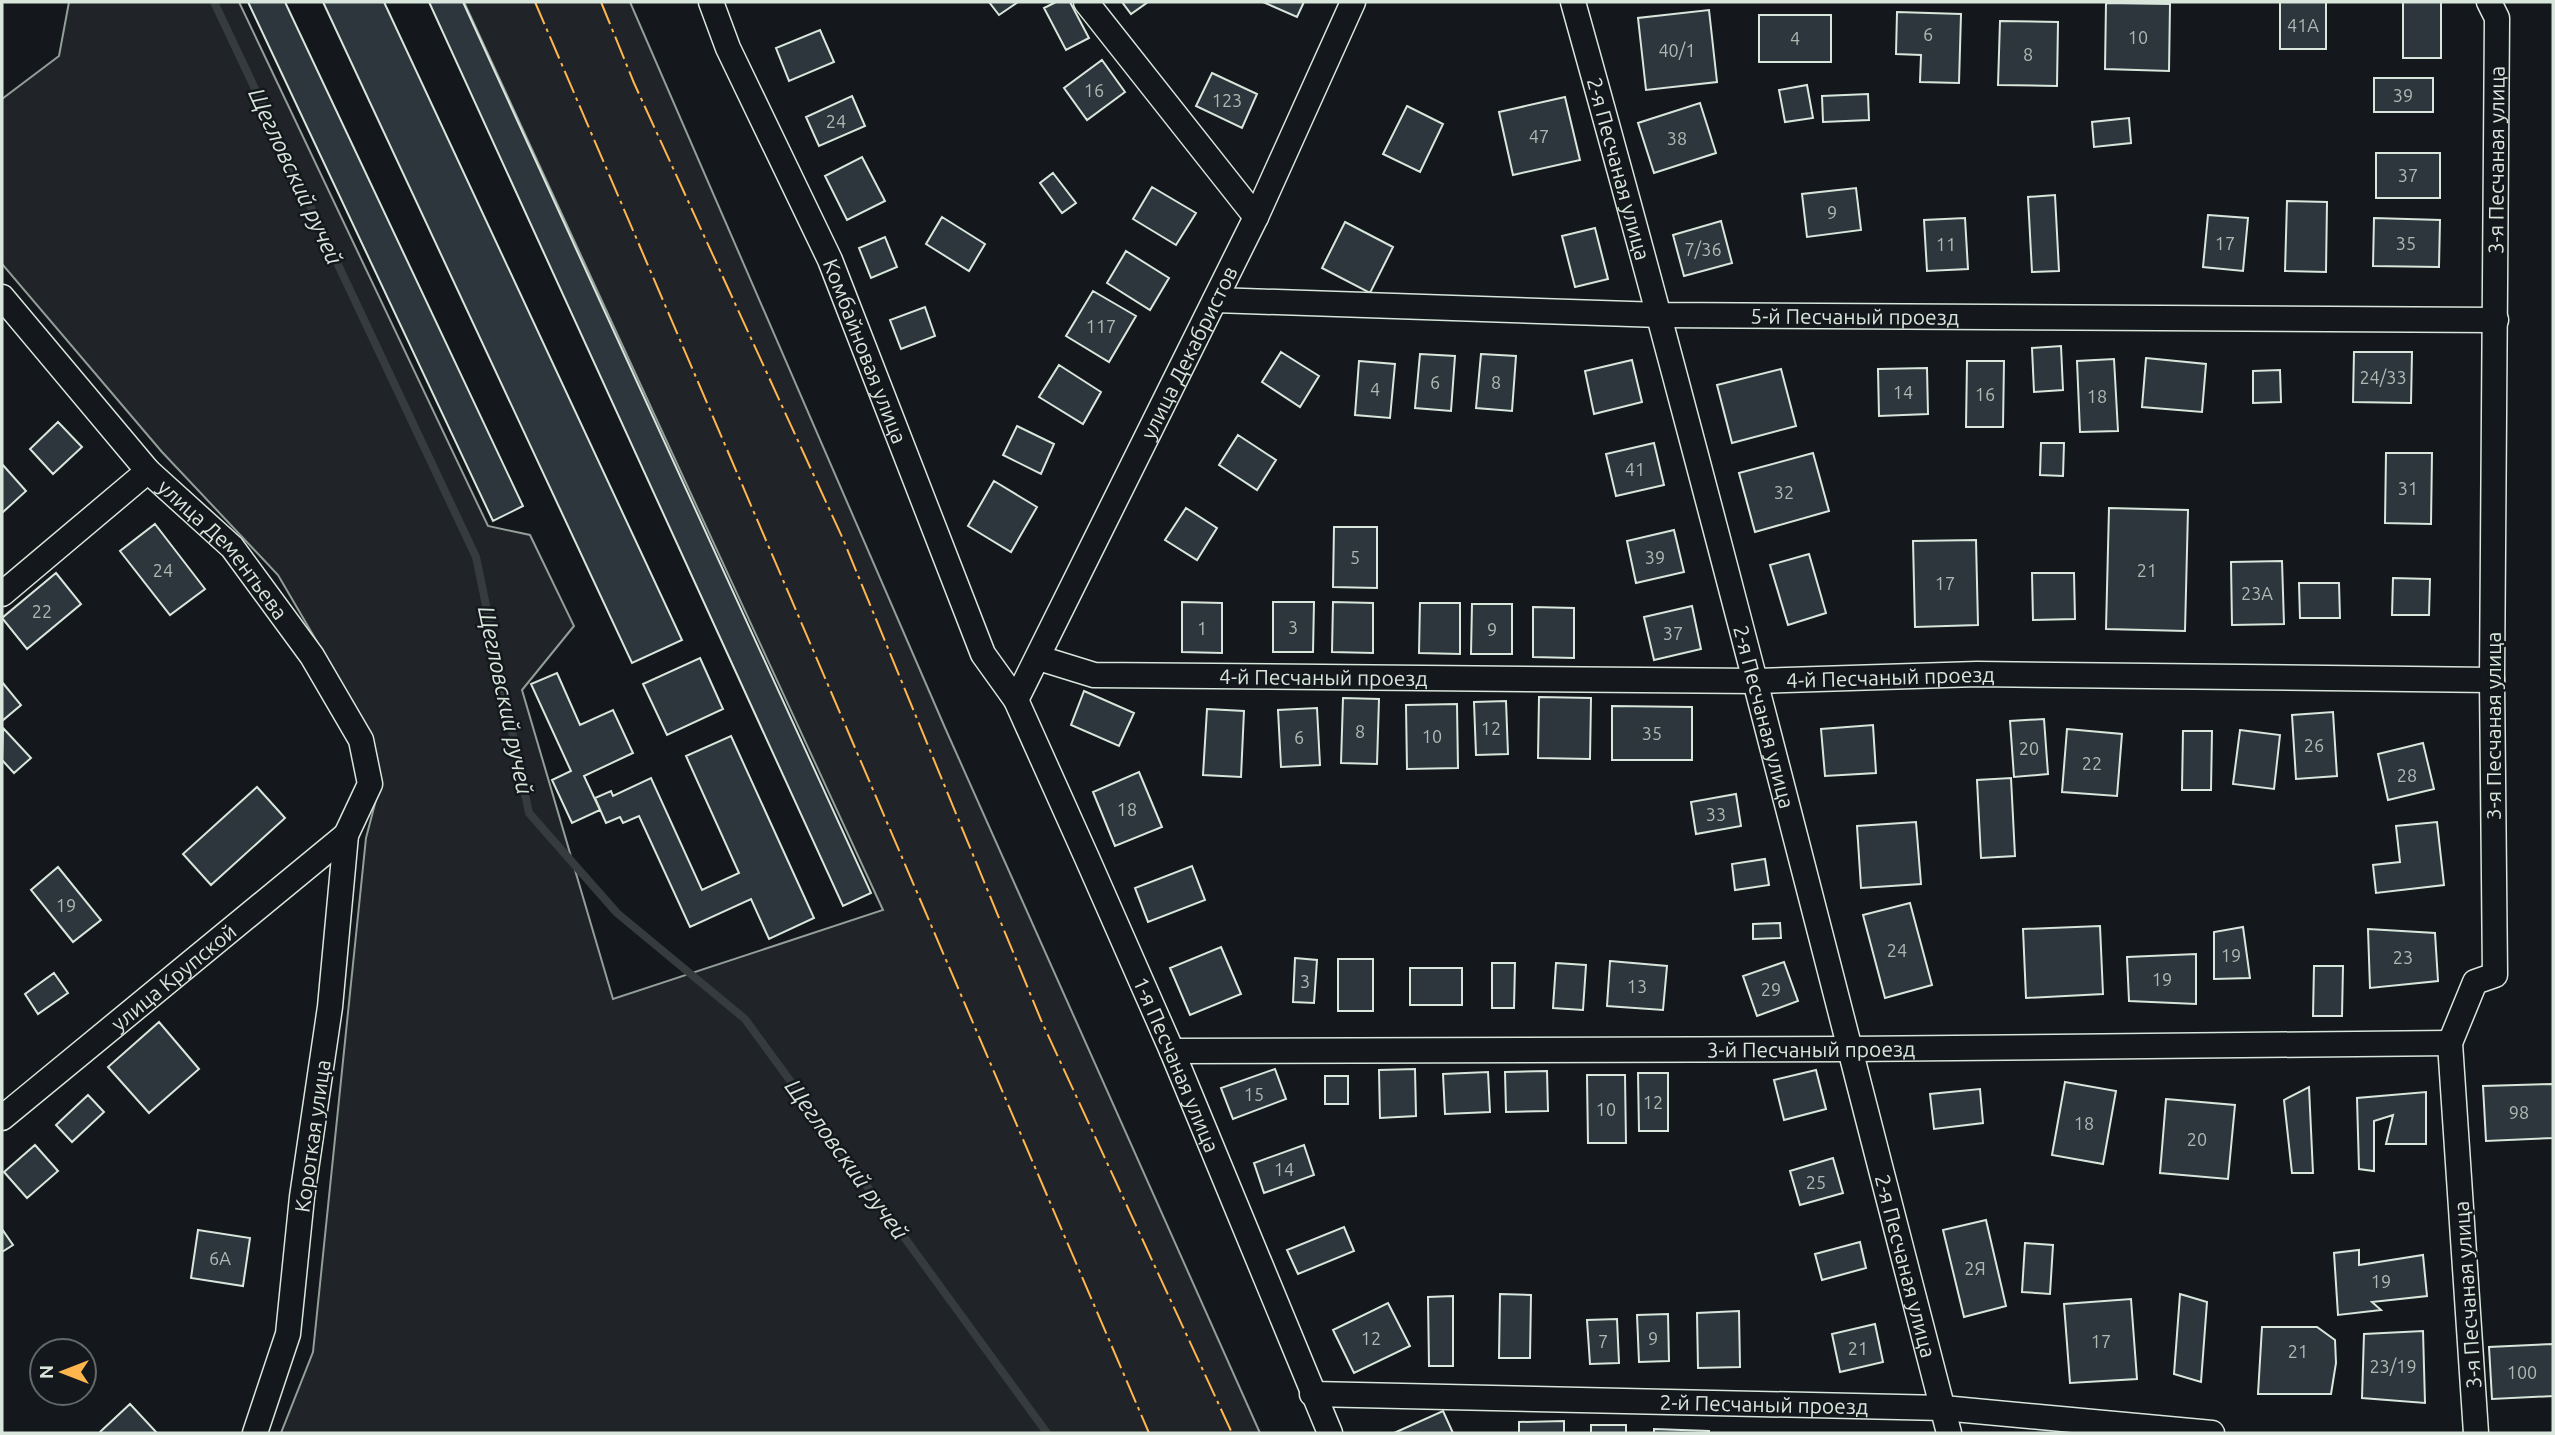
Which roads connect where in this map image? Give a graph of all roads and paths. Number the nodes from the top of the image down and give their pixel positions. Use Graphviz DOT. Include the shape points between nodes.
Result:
graph roads {
  1 [pos="711,2"];
  2 [pos="1086,2"];
  3 [pos="1353,2"];
  4 [pos="1573,2"];
  5 [pos="2489,2"];
  6 [pos="1256,217"];
  7 [pos="2,297"];
  8 [pos="1215,300"];
  9 [pos="1661,314"];
  10 [pos="2496,320"];
  11 [pos="148,471"];
  12 [pos="2,594"];
  13 [pos="1039,658"];
  14 [pos="2492,680"];
  15 [pos="1757,681"];
  16 [pos="1016,700"];
  17 [pos="346,835"];
  18 [pos="2450,1043"];
  19 [pos="1849,1049"];
  20 [pos="1172,1051"];
  21 [pos="2,1118"];
  22 [pos="1312,1394"];
  23 [pos="1943,1408"];
  24 [pos="255,1433"];
  25 [pos="1330,1433"];
  26 [pos="1949,1433"];
  27 [pos="2212,1433"];
  28 [pos="2476,1433"];
  1 -- 16 [label="street, Комбайновая улица" via="728,48 830,260 983,654"];
  2 -- 6 [label="street"];
  3 -- 6 [label="street, улица Декабристов"];
  4 -- 9 [label="street, 2-я Песчаная улица"];
  5 -- 10 [label="street, 3-я Песчаная улица" via="2497,18"];
  6 -- 8 [label="street, улица Декабристов"];
  7 -- 11 [label="street, улица Дементьева"];
  8 -- 9 [label="street, 5-й Песчаный проезд"];
  8 -- 13 [label="street, улица Декабристов"];
  9 -- 10 [label="street, 5-й Песчаный проезд"];
  9 -- 15 [label="street, 2-я Песчаная улица"];
  10 -- 14 [label="street, 3-я Песчаная улица"];
  11 -- 12 [label="street"];
  11 -- 17 [label="street, улица Дементьева" via="232,547 312,656 361,740 370,784"];
  13 -- 15 [label="street, 4-й Песчаный проезд" via="1094,675"];
  13 -- 16 [label="street, улица Декабристов"];
  14 -- 15 [label="street, 4-й Песчаный проезд" via="1977,674"];
  14 -- 18 [label="street, 3-я Песчаная улица" via="2495,975 2475,982"];
  15 -- 19 [label="street, 2-я Песчаная улица"];
  16 -- 20 [label="street, 1-я Песчаная улица"];
  17 -- 21 [label="street, улица Крупской"];
  17 -- 24 [label="street, Короткая улица" via="330,1007 302,1197 288,1334"];
  18 -- 19 [label="street, 3-й Песчаный проезд"];
  18 -- 28 [label="street, 3-я Песчаная улица"];
  19 -- 20 [label="street, 3-й Песчаный проезд"];
  19 -- 23 [label="street, 2-я Песчаная улица"];
  20 -- 22 [label="street, 1-я Песчаная улица"];
  22 -- 23 [label="street, 2-й Песчаный проезд"];
  22 -- 25 [label="street, 1-я Песчаная улица"];
  23 -- 26 [label="street, 2-я Песчаная улица"];
  23 -- 27 [label="street, 2-й Песчаный проезд"];
}
